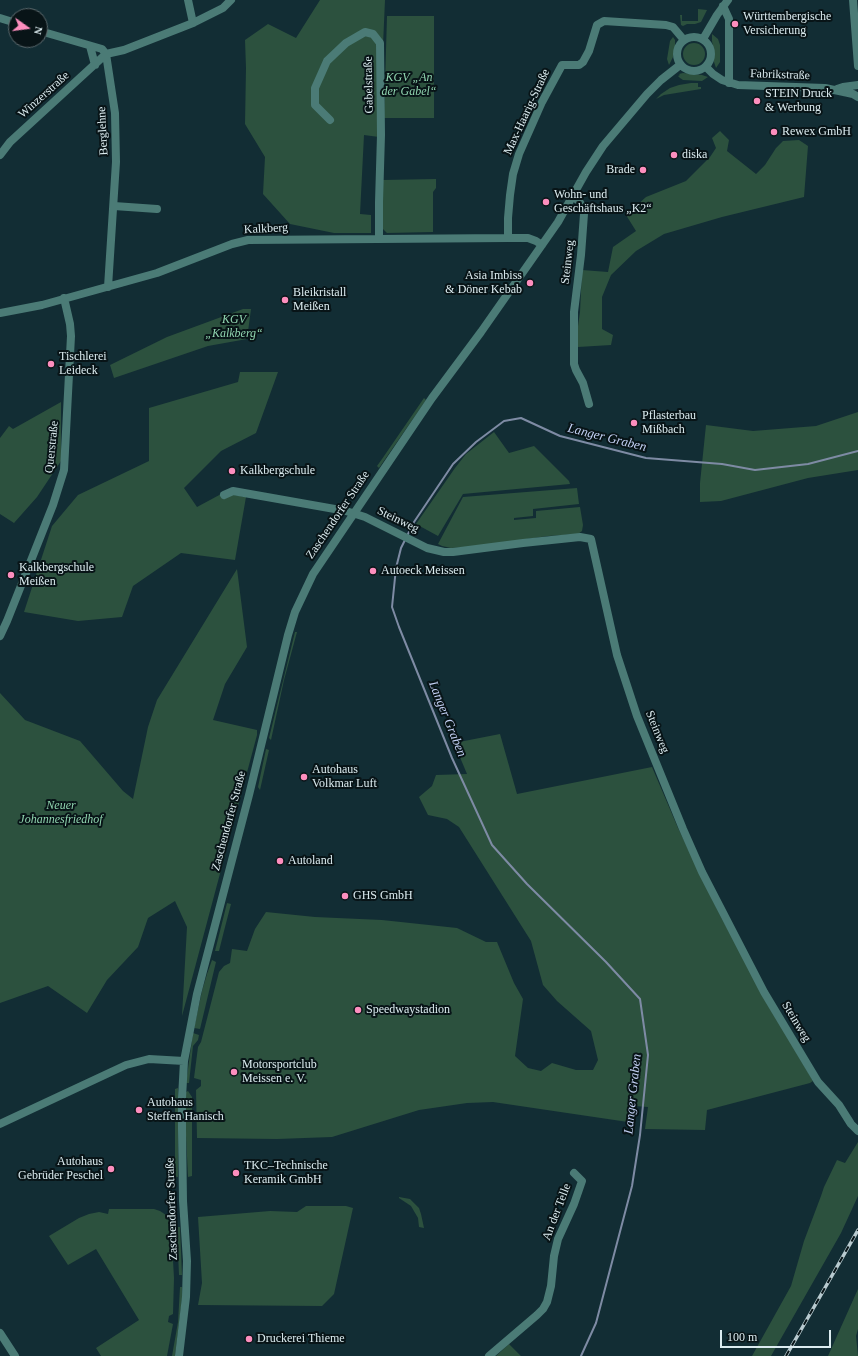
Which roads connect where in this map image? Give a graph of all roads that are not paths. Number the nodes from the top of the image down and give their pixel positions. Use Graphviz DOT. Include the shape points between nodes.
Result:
graph roads {
  1 [pos="188,0"];
  2 [pos="231,0"];
  3 [pos="853,0"];
  4 [pos="725,3"];
  5 [pos="194,23"];
  6 [pos="48,33"];
  7 [pos="703,39"];
  8 [pos="684,40"];
  9 [pos="90,46"];
  10 [pos="106,54"];
  11 [pos="680,64"];
  12 [pos="95,65"];
  13 [pos="858,66"];
  14 [pos="706,67"];
  15 [pos="729,83"];
  16 [pos="858,85"];
  17 [pos="836,90"];
  18 [pos="858,96"];
  19 [pos="330,120"];
  20 [pos="0,155"];
  21 [pos="573,197"];
  22 [pos="114,206"];
  23 [pos="157,209"];
  24 [pos="379,238"];
  25 [pos="508,238"];
  26 [pos="542,245"];
  27 [pos="108,287"];
  28 [pos="64,298"];
  29 [pos="0,313"];
  30 [pos="589,404"];
  31 [pos="224,495"];
  32 [pos="354,513"];
  33 [pos="0,636"];
  34 [pos="184,1060"];
  35 [pos="0,1124"];
  36 [pos="858,1130"];
  37 [pos="574,1173"];
  38 [pos="0,1333"];
  39 [pos="15,1356"];
  40 [pos="179,1356"];
  41 [pos="489,1356"];
  1 -- 5 [label="street"];
  2 -- 5 [label="street" via="223,8"];
  3 -- 13 [label="street"];
  4 -- 7 [label="street"];
  4 -- 15 [label="street" via="729,19"];
  5 -- 10 [label="street" via="124,50"];
  6 -- 9 [label="street"];
  7 -- 8 [label="street" via="692,37"];
  7 -- 14 [label="street" via="709,45 711,54"];
  8 -- 11 [label="street" via="677,52"];
  8 -- 25 [label="street, Max-Haarig-Straße" via="673,27 666,25 604,21 597,25 590,51 584,62 579,65 562,65 520,150 509,198"];
  9 -- 10 [label="street" via="102,49"];
  9 -- 12 [label="street"];
  10 -- 12 [label="street, Winzerstraße"];
  10 -- 22 [label="street, Berglehne" via="115,113"];
  11 -- 14 [label="street" via="686,70 692,71"];
  11 -- 21 [label="street, Zaschendorfer Straße" via="660,80 609,138"];
  12 -- 20 [label="street, Winzerstraße" via="10,142"];
  14 -- 15 [label="street, Fabrikstraße"];
  15 -- 17 [label="street, Fabrikstraße"];
  16 -- 17 [label="street"];
  17 -- 18 [label="street, Fabrikstraße"];
  19 -- 24 [label="street, Gabelstraße" via="315,105 315,88 327,61 346,43 365,32 373,34 380,43"];
  21 -- 26 [label="street, Zaschendorfer Straße"];
  21 -- 30 [label="street, Steinweg" via="584,209 574,312 574,364"];
  22 -- 23 [label="street"];
  22 -- 27 [label="street, Berglehne"];
  24 -- 25 [label="street, Kalkberg"];
  24 -- 27 [label="street, Kalkberg" via="248,240 157,273"];
  25 -- 26 [label="street, Kalkberg" via="532,239"];
  26 -- 32 [label="street, Zaschendorfer Straße" via="432,398"];
  27 -- 28 [label="street, Kalkberg"];
  28 -- 29 [label="street, Kalkberg"];
  28 -- 33 [label="street, Querstraße" via="71,336 64,470 53,505"];
  31 -- 32 [label="street, Steinweg" via="233,491"];
  32 -- 34 [label="street, Zaschendorfer Straße" via="313,574 295,612 197,994"];
  32 -- 36 [label="street, Steinweg" via="416,543 436,550 453,552 580,537 591,539 619,662 637,716 689,843 764,992 818,1082"];
  34 -- 35 [label="street" via="142,1060 126,1065"];
  34 -- 40 [label="street, Zaschendorfer Straße" via="182,1121 187,1281"];
  37 -- 41 [label="street, An der Telle" via="582,1181 558,1239 552,1286 547,1302 537,1315"];
  38 -- 39 [label="street"];
}
